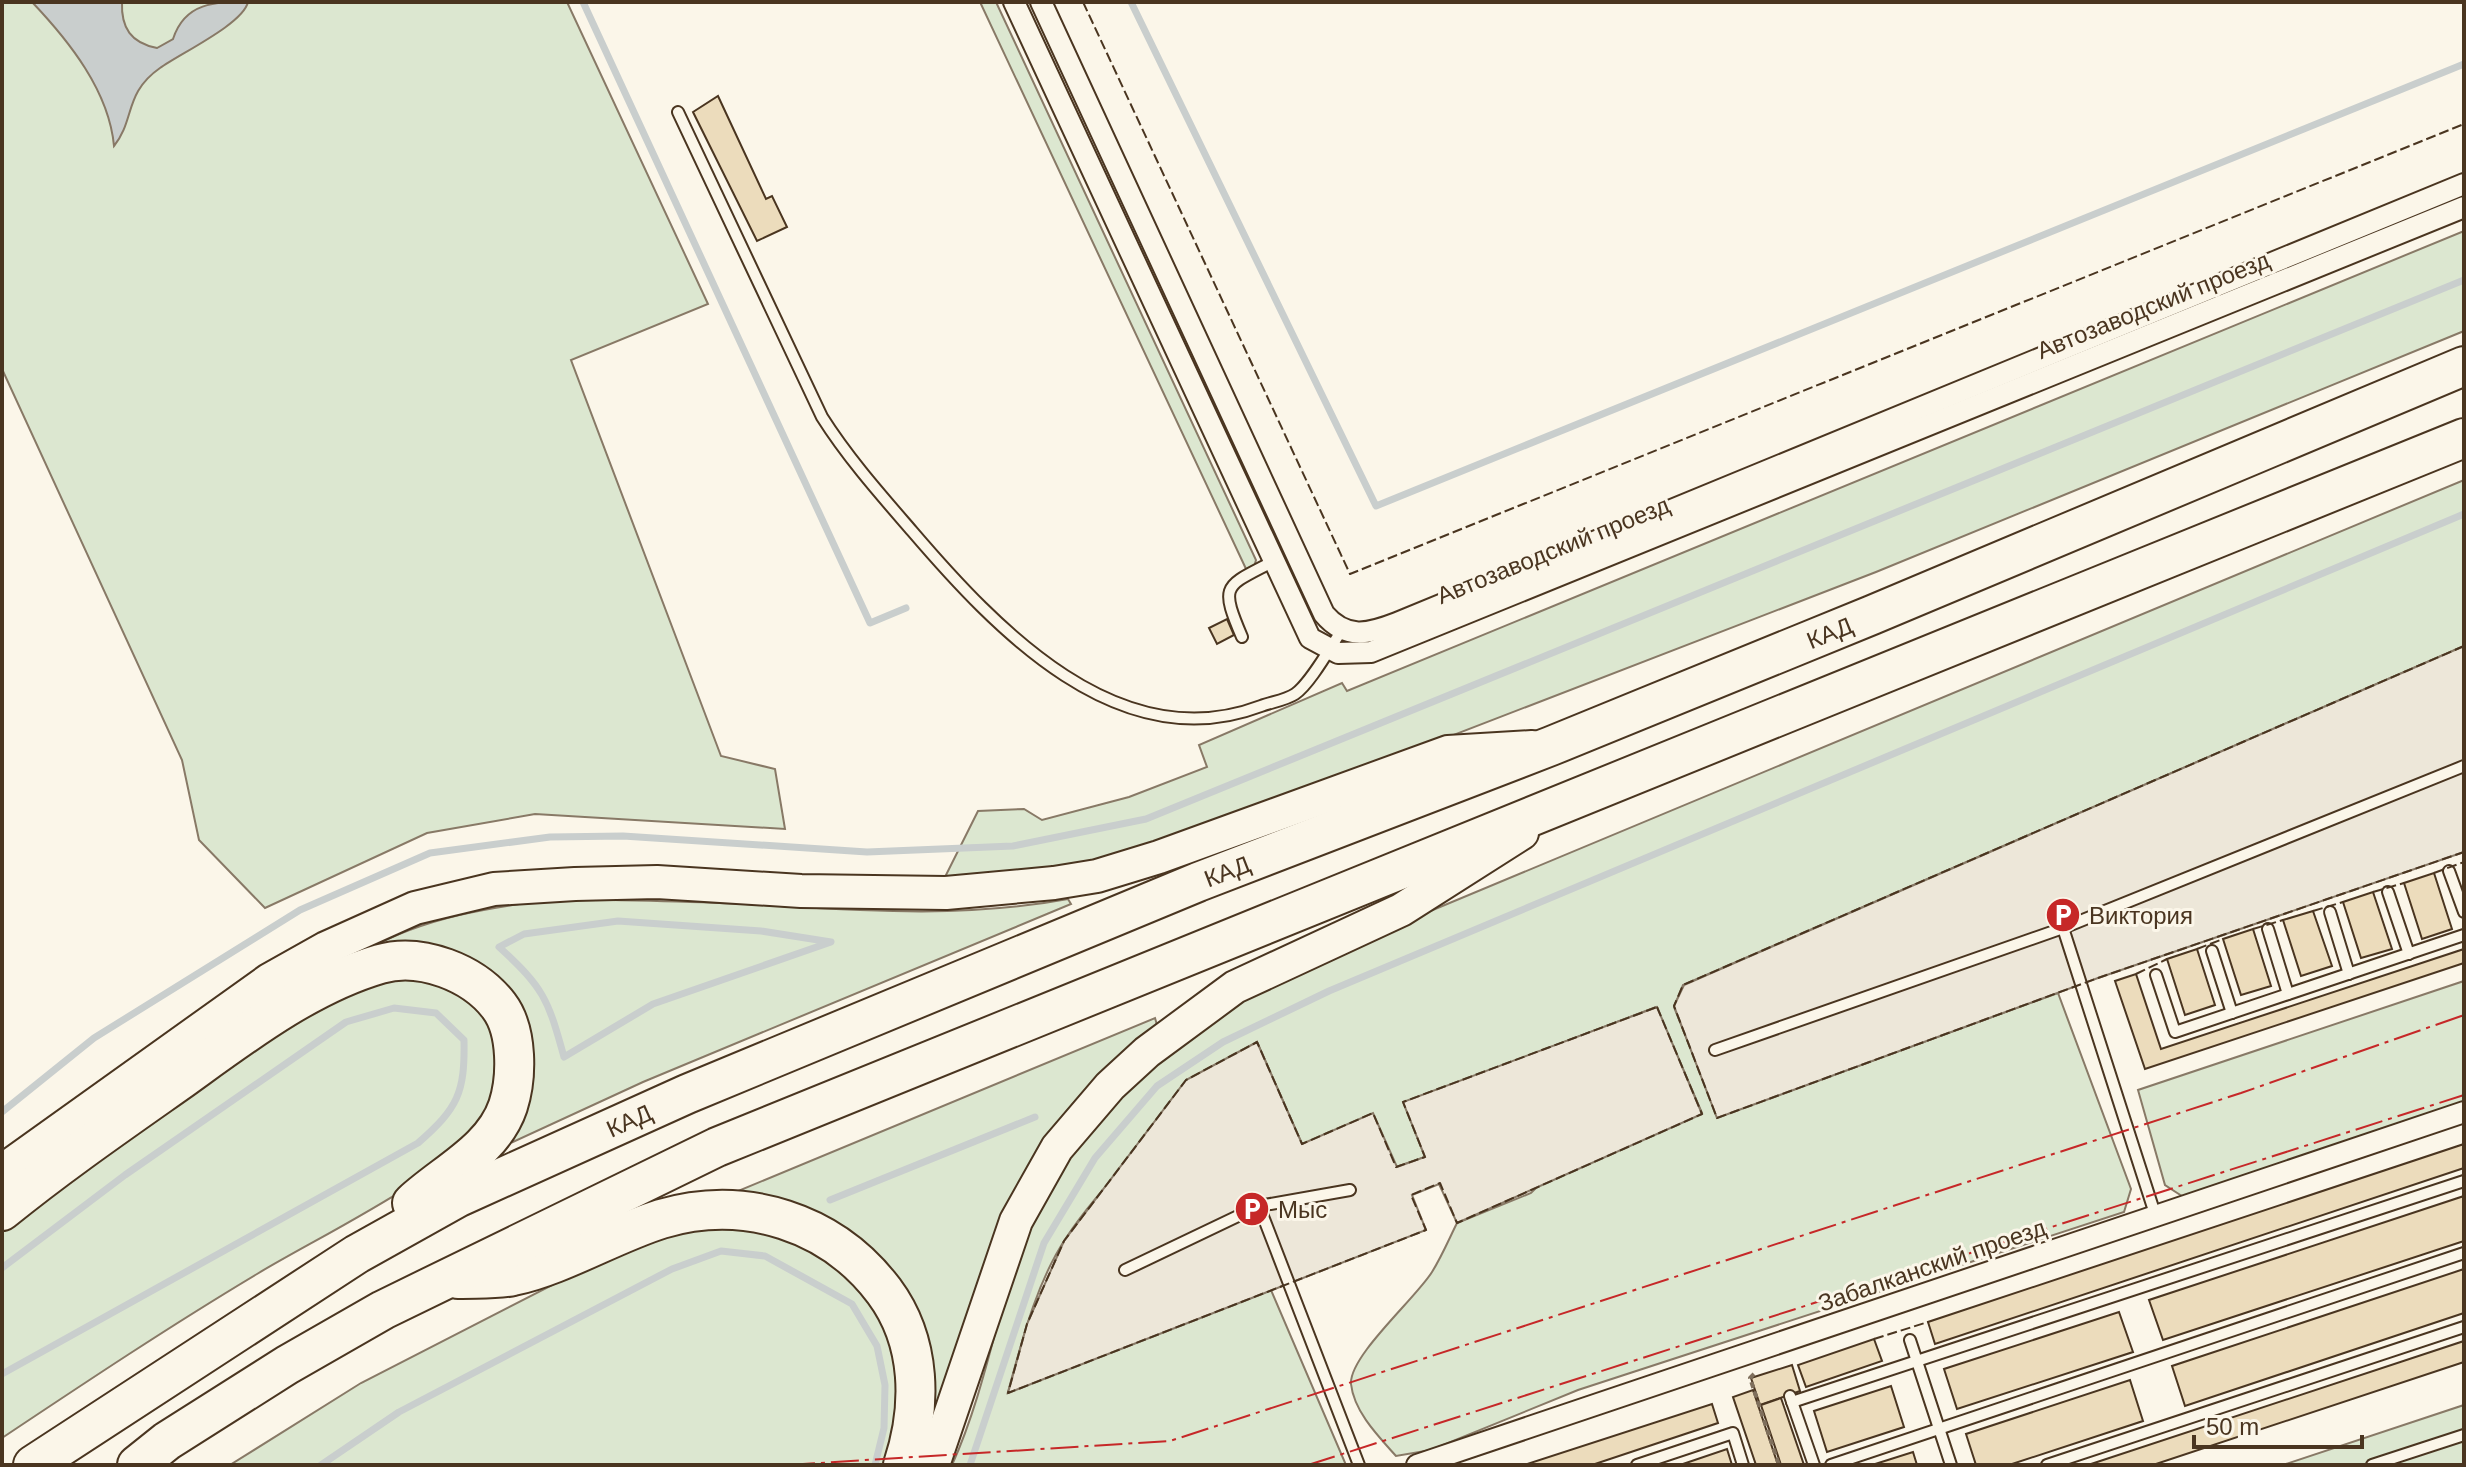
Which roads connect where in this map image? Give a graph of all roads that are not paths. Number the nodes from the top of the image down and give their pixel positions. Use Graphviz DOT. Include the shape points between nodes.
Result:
graph roads {
  1 [pos="1014,2"];
  2 [pos="1041,2"];
  3 [pos="678,112"];
  4 [pos="2464,184"];
  5 [pos="2464,207"];
  6 [pos="2464,366"];
  7 [pos="2464,438"];
  8 [pos="1274,561"];
  9 [pos="1342,630"];
  10 [pos="1242,637"];
  11 [pos="1328,649"];
  12 [pos="1551,746"];
  13 [pos="2464,766"];
  14 [pos="1567,804"];
  15 [pos="2449,871"];
  16 [pos="2388,892"];
  17 [pos="2330,912"];
  18 [pos="2464,912"];
  19 [pos="2063,928"];
  20 [pos="2268,929"];
  21 [pos="2464,935"];
  22 [pos="2212,951"];
  23 [pos="2409,954"];
  24 [pos="2349,974"];
  25 [pos="2156,975"];
  26 [pos="2288,994"];
  27 [pos="2232,1013"];
  28 [pos="1715,1050"];
  29 [pos="2464,1112"];
  30 [pos="2,1171"];
  31 [pos="2464,1181"];
  32 [pos="1350,1190"];
  33 [pos="1259,1206"];
  34 [pos="2,1211"];
  35 [pos="2156,1217"];
  36 [pos="2464,1253"];
  37 [pos="357,1254"];
  38 [pos="1125,1270"];
  39 [pos="444,1280"];
  40 [pos="2464,1327"];
  41 [pos="1910,1340"];
  42 [pos="1917,1361"];
  43 [pos="1939,1428"];
  44 [pos="2464,1435"];
  45 [pos="33,1465"];
  46 [pos="137,1465"];
  47 [pos="903,1465"];
  48 [pos="933,1465"];
  49 [pos="1359,1465"];
  50 [pos="1417,1465"];
  51 [pos="1637,1465"];
  52 [pos="1743,1465"];
  53 [pos="1814,1465"];
  54 [pos="1831,1465"];
  55 [pos="1951,1465"];
  56 [pos="2047,1465"];
  57 [pos="2372,1465"];
  1 -- 8 [label="street"];
  2 -- 9 [label="street" via="1324,614"];
  3 -- 11 [label="lane" via="822,417 844,452 966,594 1044,659 1111,702 1195,722 1233,716 1297,693"];
  4 -- 9 [label="street, Автозаводский проезд" via="1397,623 1373,632"];
  5 -- 11 [label="street, Автозаводский проезд" via="1371,652"];
  6 -- 12 [label="highway, КАД"];
  7 -- 14 [label="highway"];
  8 -- 10 [label="lane" via="1233,582 1228,591 1227,602"];
  8 -- 11 [label="street" via="1310,638"];
  9 -- 11 [label="lane"];
  12 -- 30 [label="main road" via="1448,752 1159,857 1054,883 946,893 575,884 494,889 415,908 269,980"];
  12 -- 37 [label="highway, КАД" via="1198,882 687,1094 459,1197"];
  13 -- 19 [label="lane"];
  14 -- 39 [label="highway" via="717,1147"];
  14 -- 48 [label="main road" via="1401,910 1235,987 1110,1086 1057,1148 1016,1221"];
  15 -- 18 [label="lane"];
  16 -- 23 [label="lane"];
  17 -- 24 [label="lane"];
  19 -- 28 [label="lane"];
  19 -- 35 [label="lane"];
  20 -- 26 [label="lane"];
  21 -- 23 [label="lane"];
  22 -- 27 [label="lane"];
  23 -- 24 [label="lane"];
  24 -- 26 [label="lane"];
  25 -- 27 [label="lane" via="2175,1032"];
  26 -- 27 [label="lane"];
  29 -- 35 [label="street, Забалканский проезд"];
  31 -- 42 [label="lane"];
  32 -- 33 [label="lane"];
  33 -- 38 [label="lane"];
  33 -- 49 [label="lane"];
  34 -- 37 [label="highway" via="275,1015 354,974 414,959 449,969 480,987 501,1008 511,1037 514,1073 507,1108 468,1162 440,1177"];
  35 -- 50 [label="street, Забалканский проезд"];
  36 -- 43 [label="lane"];
  37 -- 45 [label="highway, КАД"];
  39 -- 46 [label="highway" via="287,1365"];
  39 -- 47 [label="highway" via="513,1276 687,1213 768,1214 808,1226 864,1265 907,1331 917,1400"];
  40 -- 56 [label="lane"];
  41 -- 42 [label="lane"];
  42 -- 43 [label="lane"];
  42 -- 53 [label="lane" via="1791,1399"];
  43 -- 54 [label="lane"];
  43 -- 55 [label="lane"];
  44 -- 57 [label="lane"];
  51 -- 52 [label="lane" via="1733,1433"];
}
